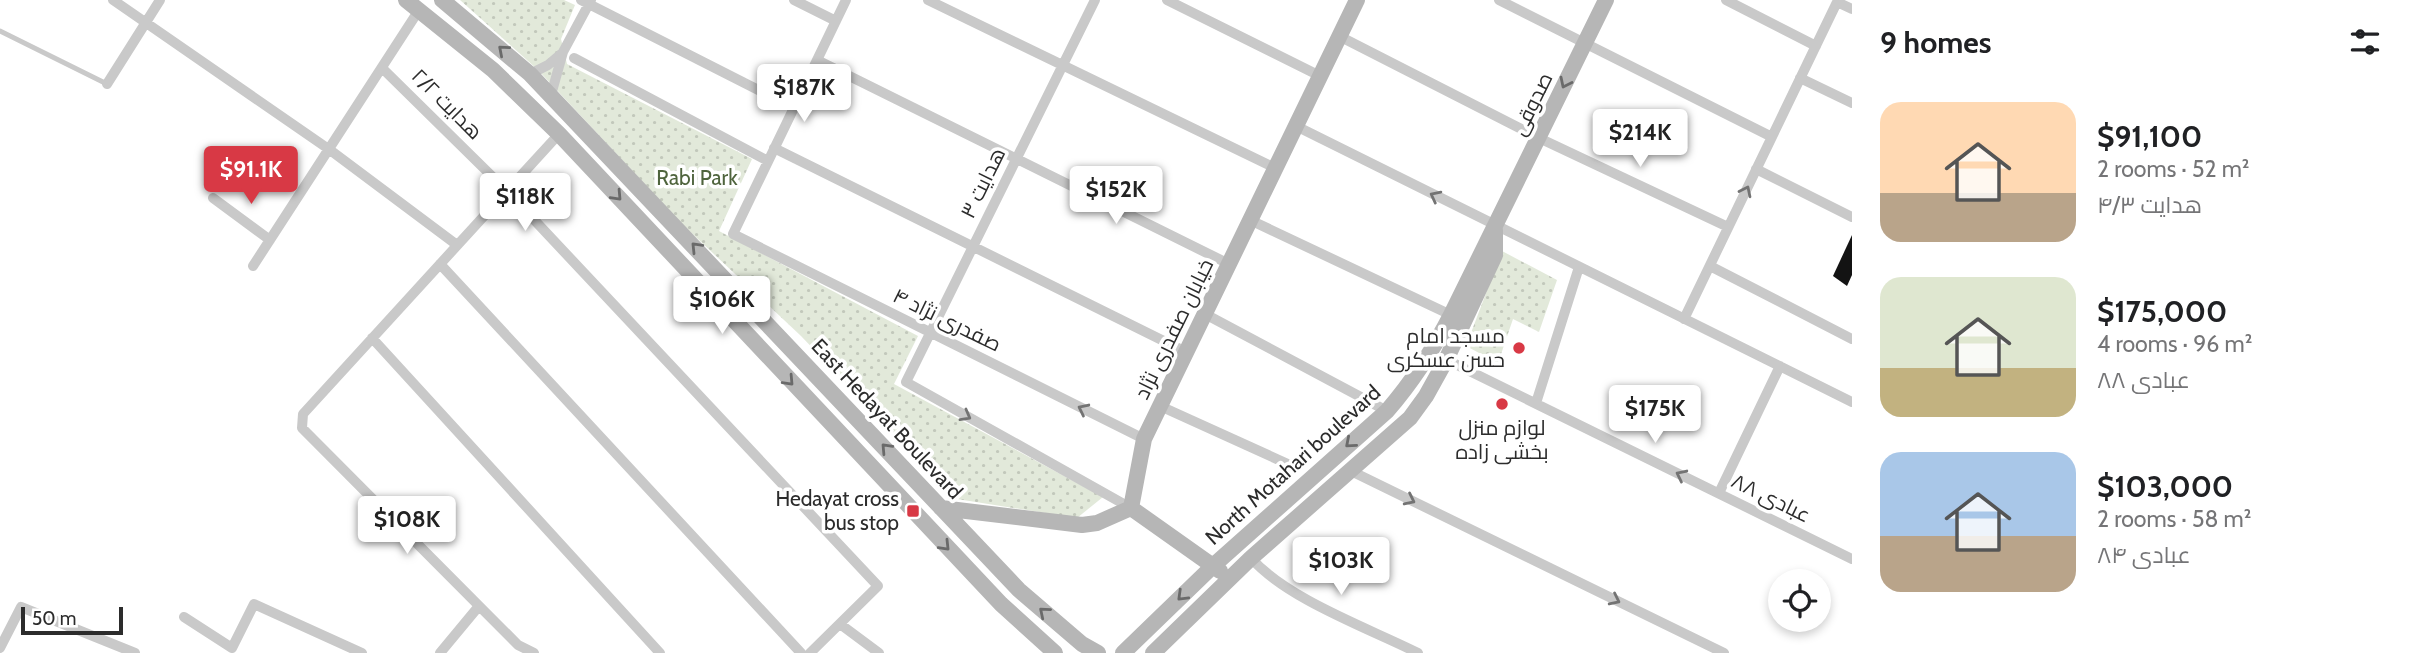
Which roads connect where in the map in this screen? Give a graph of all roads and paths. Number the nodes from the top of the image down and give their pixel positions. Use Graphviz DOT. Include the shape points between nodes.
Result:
graph roads {
  1 [pos="113,0"];
  2 [pos="160,0"];
  3 [pos="442,0"];
  4 [pos="794,0"];
  5 [pos="846,0"];
  6 [pos="928,0"];
  7 [pos="1095,0"];
  8 [pos="1167,0"];
  9 [pos="1357,0"];
  10 [pos="1499,0"];
  11 [pos="1606,0"];
  12 [pos="1726,0"];
  13 [pos="587,1"];
  14 [pos="1837,1"];
  15 [pos="412,5"];
  16 [pos="1852,9"];
  17 [pos="836,21"];
  18 [pos="145,24"];
  19 [pos="0,31"];
  20 [pos="1339,36"];
  21 [pos="1584,44"];
  22 [pos="1816,46"];
  23 [pos="563,52"];
  24 [pos="574,58"];
  25 [pos="817,60"];
  26 [pos="1063,66"];
  27 [pos="382,68"];
  28 [pos="530,74"];
  29 [pos="1320,76"];
  30 [pos="1800,78"];
  31 [pos="107,84"];
  32 [pos="551,95"];
  33 [pos="1852,103"];
  34 [pos="794,108"];
  35 [pos="1296,126"];
  36 [pos="559,134"];
  37 [pos="1772,137"];
  38 [pos="1538,138"];
  39 [pos="774,148"];
  40 [pos="330,150"];
  41 [pos="1016,160"];
  42 [pos="768,161"];
  43 [pos="1275,168"];
  44 [pos="1756,169"];
  45 [pos="507,191"];
  46 [pos="213,198"];
  47 [pos="1852,217"];
  48 [pos="1250,220"];
  49 [pos="1496,226"];
  50 [pos="1728,228"];
  51 [pos="270,240"];
  52 [pos="457,245"];
  53 [pos="973,247"];
  54 [pos="440,264"];
  55 [pos="1229,264"];
  56 [pos="253,266"];
  57 [pos="1710,266"];
  58 [pos="1579,267"];
  59 [pos="1205,314"];
  60 [pos="1451,315"];
  61 [pos="1684,319"];
  62 [pos="930,334"];
  63 [pos="372,338"];
  64 [pos="1852,339"];
  65 [pos="1186,352"];
  66 [pos="1439,356"];
  67 [pos="1780,366"];
  68 [pos="1852,402"];
  69 [pos="1536,403"];
  70 [pos="1160,406"];
  71 [pos="1387,411"];
  72 [pos="1144,439"];
  73 [pos="1290,465"];
  74 [pos="1349,470"];
  75 [pos="1719,493"];
  76 [pos="941,508"];
  77 [pos="1131,508"];
  78 [pos="1251,558"];
  79 [pos="1852,558"];
  80 [pos="1214,565"];
  81 [pos="1228,580"];
  82 [pos="479,606"];
  83 [pos="184,617"];
  84 [pos="840,624"];
  85 [pos="0,648"];
  86 [pos="514,649"];
  87 [pos="349,650"];
  88 [pos="135,653"];
  89 [pos="362,653"];
  90 [pos="440,653"];
  91 [pos="534,653"];
  92 [pos="660,653"];
  93 [pos="801,653"];
  94 [pos="810,653"];
  95 [pos="879,653"];
  96 [pos="1055,653"];
  97 [pos="1098,653"];
  98 [pos="1123,653"];
  99 [pos="1153,653"];
  100 [pos="1418,653"];
  101 [pos="1724,653"];
  1 -- 18 [label="street"];
  2 -- 18 [label="street"];
  28 -- 3 [label="street, East Hedayat Boulevard, one-way"];
  4 -- 17 [label="street"];
  5 -- 17 [label="street"];
  6 -- 26 [label="street"];
  7 -- 26 [label="street, هدایت ۳"];
  8 -- 29 [label="street"];
  9 -- 20 [label="street, خیابان صفدری نژاد"];
  10 -- 21 [label="street"];
  11 -- 21 [label="street, صدوقی"];
  12 -- 22 [label="street"];
  13 -- 23 [label="street"];
  13 -- 34 [label="street"];
  14 -- 16 [label="street"];
  14 -- 22 [label="street"];
  15 -- 27 [label="street"];
  15 -- 36 [label="street, East Hedayat Boulevard" via="493,70"];
  17 -- 25 [label="street"];
  18 -- 31 [label="street"];
  18 -- 40 [label="street"];
  19 -- 31 [label="lane"];
  20 -- 29 [label="street, خیابان صفدری نژاد"];
  20 -- 38 [label="street"];
  21 -- 37 [label="street"];
  21 -- 38 [label="street, صدوقی, one-way"];
  22 -- 30 [label="street"];
  23 -- 28 [label="street"];
  23 -- 32 [label="street"];
  24 -- 42 [label="street"];
  25 -- 34 [label="street"];
  25 -- 41 [label="street"];
  26 -- 41 [label="street, هدایت ۳"];
  26 -- 43 [label="street"];
  27 -- 40 [label="street"];
  27 -- 45 [label="street, هدایت ۲/۲"];
  28 -- 32 [label="street, East Hedayat Boulevard"];
  29 -- 35 [label="street, خیابان صفدری نژاد"];
  30 -- 33 [label="street"];
  30 -- 37 [label="street"];
  76 -- 32 [label="street, East Hedayat Boulevard, one-way"];
  34 -- 39 [label="street"];
  35 -- 43 [label="street, خیابان صفدری نژاد"];
  49 -- 35 [label="street, one-way"];
  36 -- 45 [label="street"];
  36 -- 96 [label="street, East Hedayat Boulevard, one-way" via="992,595"];
  37 -- 44 [label="street"];
  38 -- 49 [label="street, صدوقی"];
  38 -- 50 [label="street"];
  39 -- 42 [label="street"];
  39 -- 53 [label="street"];
  40 -- 51 [label="street"];
  40 -- 52 [label="street"];
  41 -- 53 [label="street, هدایت ۳"];
  41 -- 55 [label="street"];
  42 -- 62 [label="street, صفدری نژاد ۴" via="733,234"];
  43 -- 48 [label="street, خیابان صفدری نژاد"];
  44 -- 47 [label="street"];
  50 -- 44 [label="street, one-way"];
  45 -- 52 [label="street"];
  45 -- 84 [label="street, هدایت ۲/۲" via="878,586"];
  46 -- 51 [label="street"];
  48 -- 55 [label="street, خیابان صفدری نژاد"];
  48 -- 60 [label="street"];
  49 -- 58 [label="street"];
  49 -- 60 [label="street, North Motahari boulevard"];
  49 -- 66 [label="street, North Motahari boulevard" via="1495,255"];
  50 -- 57 [label="street"];
  51 -- 56 [label="street"];
  52 -- 54 [label="street"];
  53 -- 62 [label="street, هدایت ۳"];
  53 -- 65 [label="street"];
  54 -- 63 [label="street"];
  54 -- 93 [label="street"];
  55 -- 59 [label="street, خیابان صفدری نژاد"];
  57 -- 61 [label="street"];
  57 -- 64 [label="street"];
  58 -- 61 [label="street"];
  58 -- 69 [label="street"];
  59 -- 65 [label="street, خیابان صفدری نژاد"];
  59 -- 71 [label="street"];
  60 -- 66 [label="street, North Motahari boulevard"];
  61 -- 67 [label="street"];
  72 -- 62 [label="street, صفدری نژاد ۴, one-way"];
  62 -- 77 [label="street, هدایت ۳, one-way" via="906,382"];
  63 -- 82 [label="street" via="303,414 302,428"];
  63 -- 92 [label="street"];
  65 -- 70 [label="street, خیابان صفدری نژاد"];
  66 -- 69 [label="street, عبادی ۸۸"];
  66 -- 71 [label="street, North Motahari boulevard"];
  66 -- 74 [label="street, North Motahari boulevard" via="1426,396 1410,418"];
  67 -- 68 [label="street"];
  67 -- 75 [label="street"];
  75 -- 69 [label="street, عبادی ۸۸, one-way"];
  70 -- 72 [label="street, خیابان صفدری نژاد"];
  70 -- 73 [label="street"];
  71 -- 80 [label="street, North Motahari boulevard, one-way"];
  72 -- 77 [label="street, خیابان صفدری نژاد"];
  74 -- 78 [label="street, North Motahari boulevard"];
  74 -- 101 [label="street, one-way"];
  75 -- 79 [label="street, عبادی ۸۸"];
  76 -- 77 [label="street" via="1082,525"];
  97 -- 76 [label="street, East Hedayat Boulevard, one-way" via="1019,590"];
  77 -- 80 [label="street"];
  78 -- 81 [label="street, North Motahari boulevard"];
  78 -- 100 [label="street" via="1286,587"];
  80 -- 81 [label="street"];
  80 -- 98 [label="street, North Motahari boulevard, one-way"];
  81 -- 99 [label="street, North Motahari boulevard"];
  82 -- 86 [label="street"];
  82 -- 90 [label="street"];
  83 -- 87 [label="street" via="232,648 254,604"];
  84 -- 94 [label="street"];
  84 -- 95 [label="street"];
  85 -- 88 [label="street" via="22,607"];
  86 -- 91 [label="street"];
  87 -- 89 [label="street"];
}
